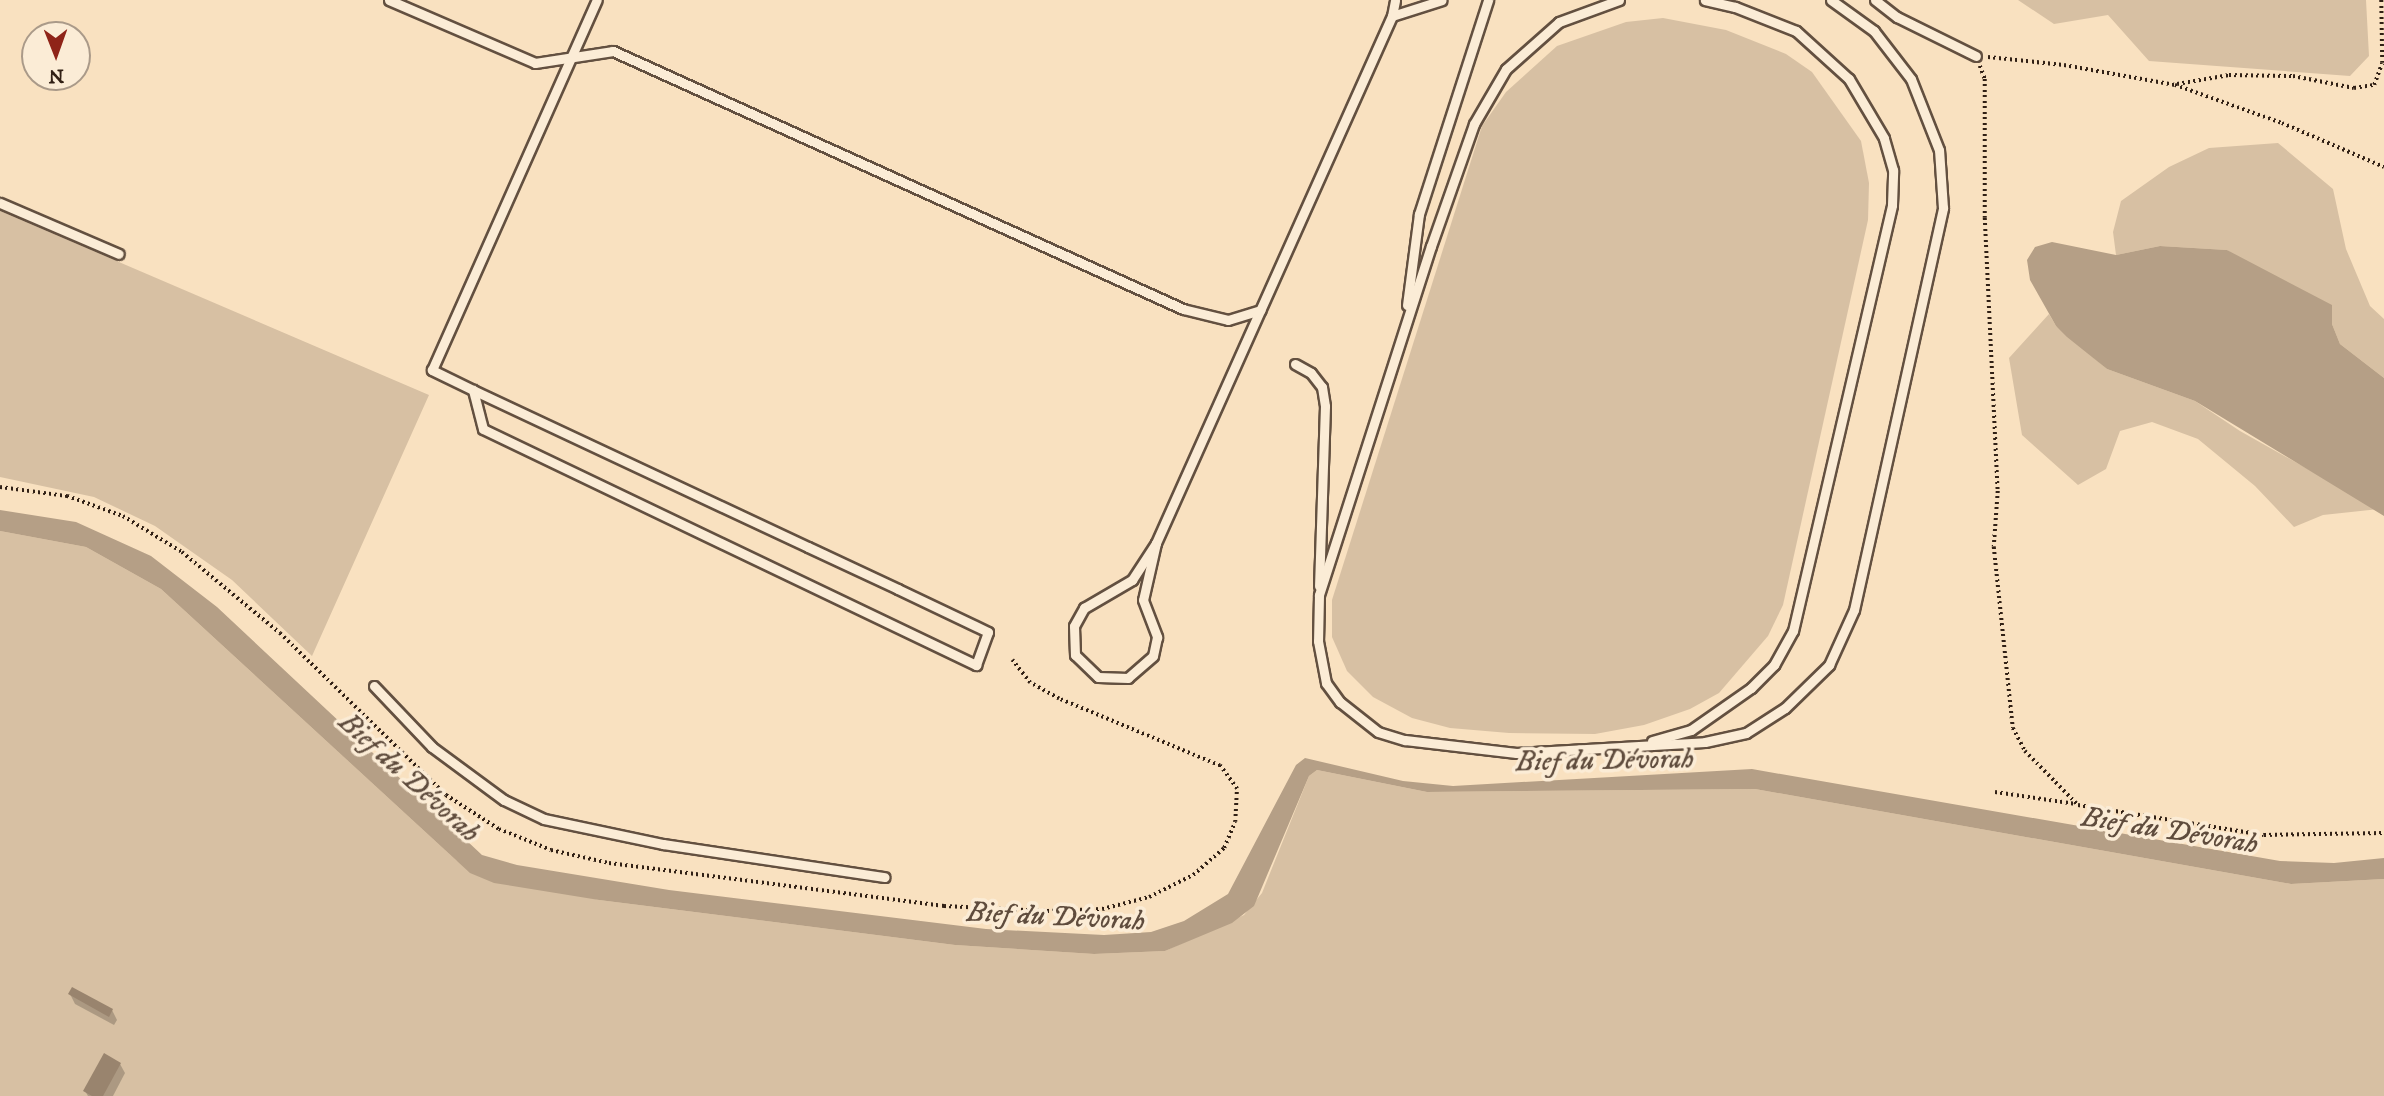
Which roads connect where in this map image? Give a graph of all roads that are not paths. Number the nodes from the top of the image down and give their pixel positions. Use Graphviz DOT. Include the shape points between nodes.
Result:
graph roads {
  1 [pos="389,0"];
  2 [pos="597,0"];
  3 [pos="1395,0"];
  4 [pos="1442,0"];
  5 [pos="1488,0"];
  6 [pos="1619,0"];
  7 [pos="1705,0"];
  8 [pos="1831,0"];
  9 [pos="1875,0"];
  10 [pos="1392,16"];
  11 [pos="1976,56"];
  12 [pos="572,57"];
  13 [pos="0,203"];
  14 [pos="119,254"];
  15 [pos="1260,310"];
  16 [pos="1404,330"];
  17 [pos="1295,364"];
  18 [pos="473,390"];
  19 [pos="1156,543"];
  20 [pos="1319,595"];
  21 [pos="374,686"];
  22 [pos="1637,745"];
  23 [pos="885,877"];
  1 -- 12 [label="lane" via="535,63"];
  2 -- 12 [label="lane"];
  3 -- 10 [label="lane"];
  4 -- 10 [label="lane"];
  5 -- 16 [label="lane" via="1419,214"];
  6 -- 16 [label="lane" via="1559,22 1506,69 1486,97"];
  7 -- 22 [label="lane" via="1735,6 1796,31 1849,79 1884,138 1893,170 1892,205 1793,631 1774,665 1725,708 1691,730"];
  8 -- 22 [label="lane" via="1874,32 1911,79 1939,150 1943,208 1854,610 1829,665 1785,708 1746,733 1705,742"];
  9 -- 11 [label="lane" via="1907,22"];
  10 -- 15 [label="lane"];
  12 -- 15 [label="lane" via="613,51 1207,318 1228,320"];
  12 -- 18 [label="lane" via="432,370"];
  13 -- 14 [label="lane"];
  15 -- 19 [label="lane"];
  16 -- 20 [label="lane"];
  17 -- 20 [label="lane" via="1311,373 1322,387 1325,406"];
  18 -- 18 [label="lane" via="988,632 976,665 482,429"];
  19 -- 19 [label="lane" via="1143,600 1157,637 1153,656 1142,671 1128,678 1098,677 1076,655 1074,626 1084,608 1132,580"];
  20 -- 22 [label="lane" via="1318,641 1326,683 1340,702 1378,732 1405,740 1516,753"];
  21 -- 23 [label="lane" via="432,747 505,800 544,819 663,844"];
}
